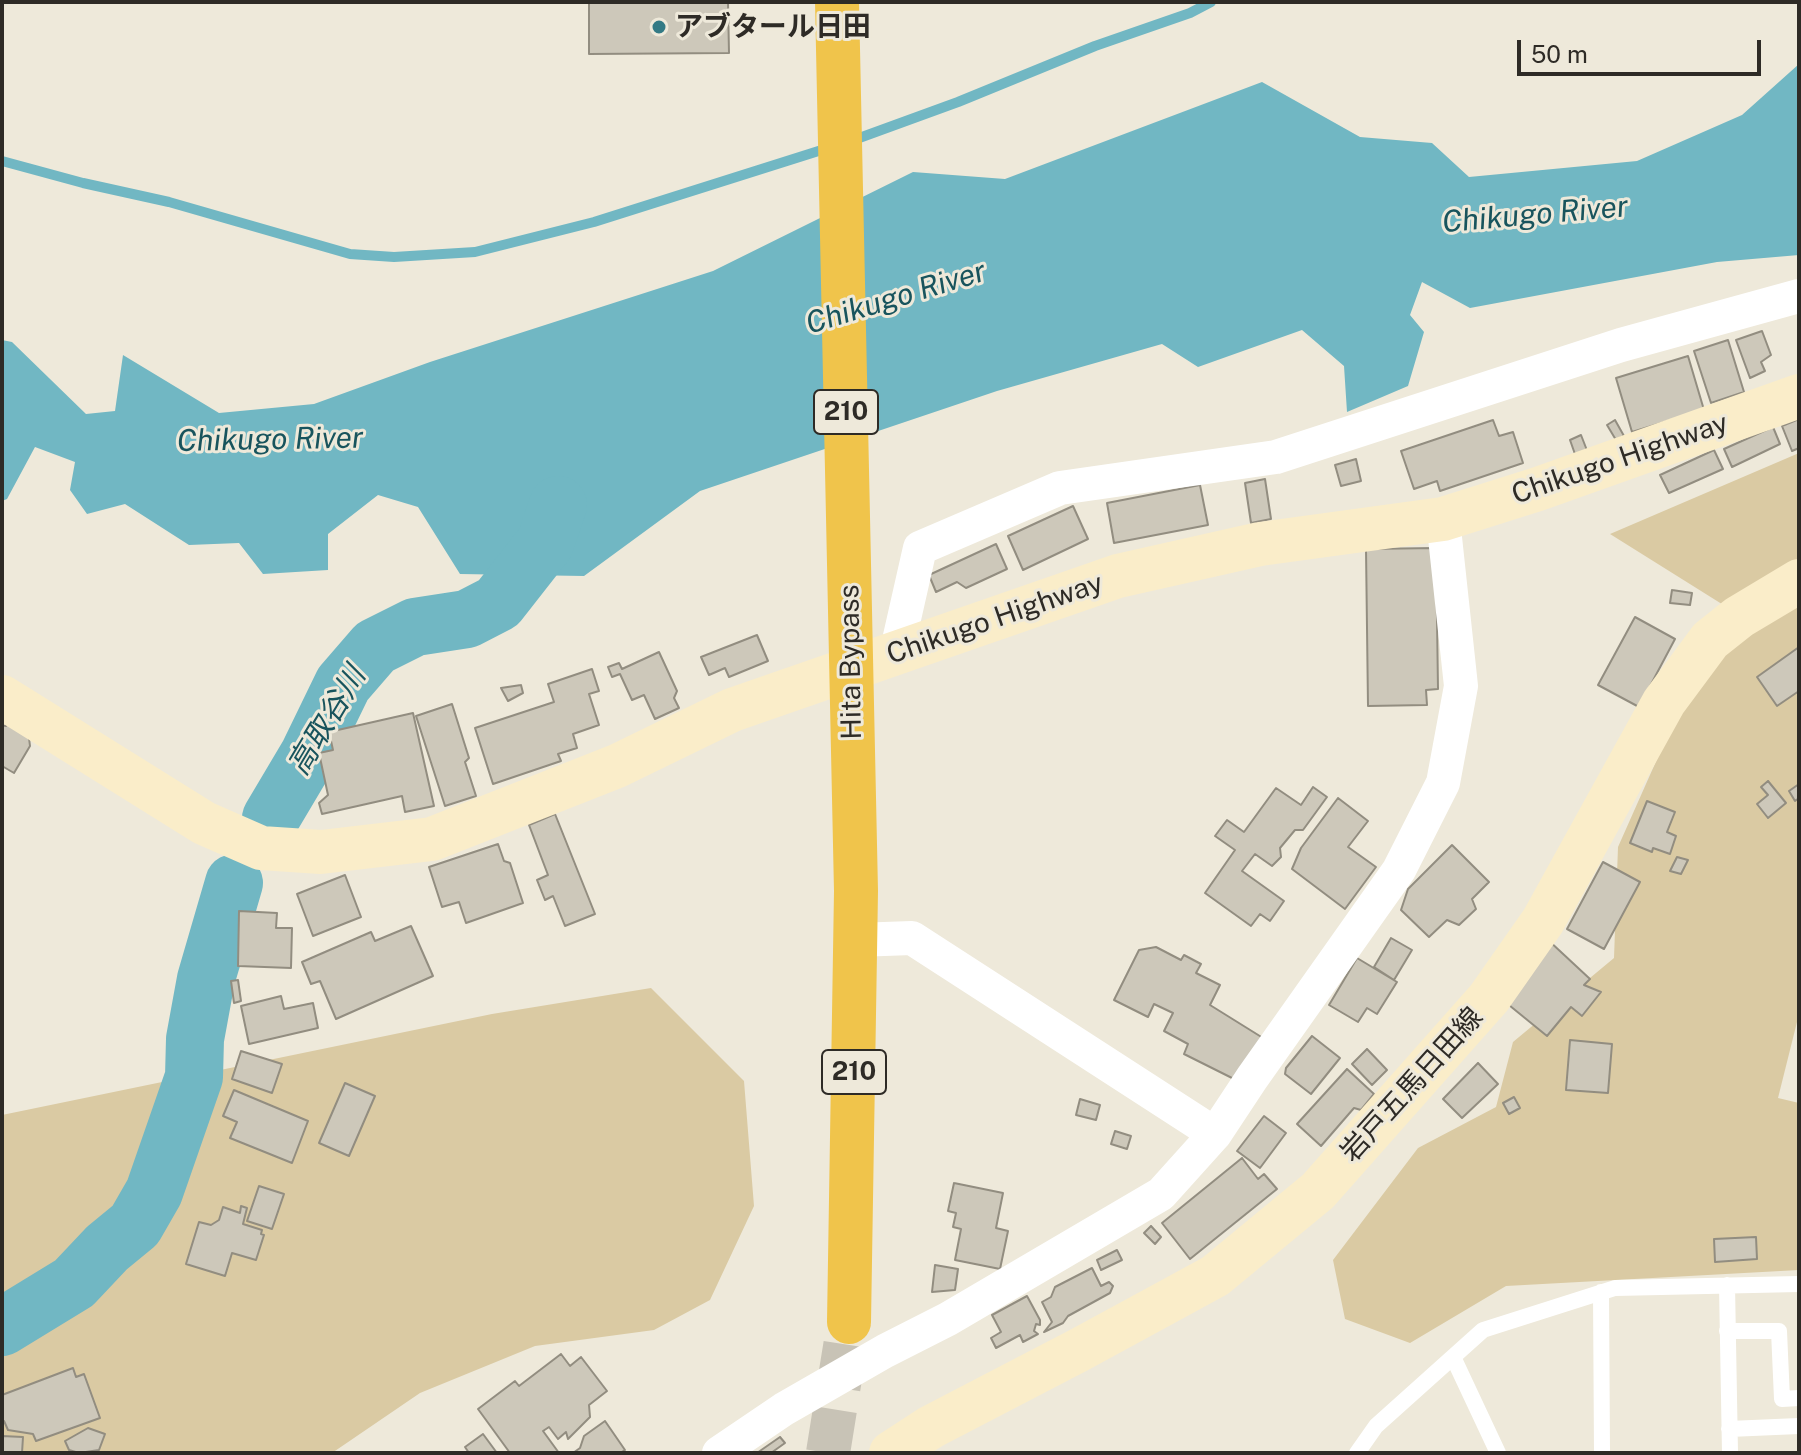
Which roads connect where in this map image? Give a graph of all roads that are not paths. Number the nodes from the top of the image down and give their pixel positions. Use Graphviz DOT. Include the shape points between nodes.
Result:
graph roads {
  1 [pos="837,2"];
  2 [pos="1799,296"];
  3 [pos="1799,396"];
  4 [pos="1443,519"];
  5 [pos="1799,581"];
  6 [pos="896,654"];
  7 [pos="2,697"];
  8 [pos="856,940"];
  9 [pos="1215,1134"];
  10 [pos="1799,1284"];
  11 [pos="1727,1285"];
  12 [pos="1601,1292"];
  13 [pos="849,1322"];
  14 [pos="1727,1331"];
  15 [pos="1453,1357"];
  16 [pos="1799,1398"];
  17 [pos="1799,1426"];
  18 [pos="1729,1429"];
  19 [pos="719,1453"];
  20 [pos="891,1453"];
  21 [pos="1357,1453"];
  22 [pos="1498,1453"];
  23 [pos="1602,1453"];
  24 [pos="1730,1453"];
  1 -- 8 [label="highway, Hita Bypass / 210"];
  2 -- 6 [label="street" via="1621,345 1276,457 1060,488 920,548"];
  3 -- 4 [label="street, Chikugo Highway"];
  4 -- 6 [label="street, Chikugo Highway" via="1260,544 1118,576"];
  4 -- 9 [label="street" via="1461,686 1443,783 1399,870"];
  5 -- 20 [label="street, 岩戸五馬日田線" via="1710,640 1664,702 1543,921 1489,998 1318,1191 1215,1276"];
  6 -- 7 [label="street, Chikugo Highway" via="732,710 617,766 432,839 321,852 261,848 204,823"];
  8 -- 9 [label="street" via="912,938"];
  8 -- 13 [label="highway, Hita Bypass / 210"];
  9 -- 19 [label="street" via="1161,1194 784,1409"];
  10 -- 11 [label="lane"];
  11 -- 12 [label="lane"];
  11 -- 14 [label="lane"];
  12 -- 15 [label="lane" via="1483,1330"];
  12 -- 23 [label="lane"];
  14 -- 16 [label="lane" via="1779,1331 1782,1399"];
  14 -- 18 [label="lane"];
  15 -- 21 [label="lane" via="1376,1426"];
  15 -- 22 [label="lane"];
  17 -- 18 [label="lane"];
  18 -- 24 [label="lane"];
}
